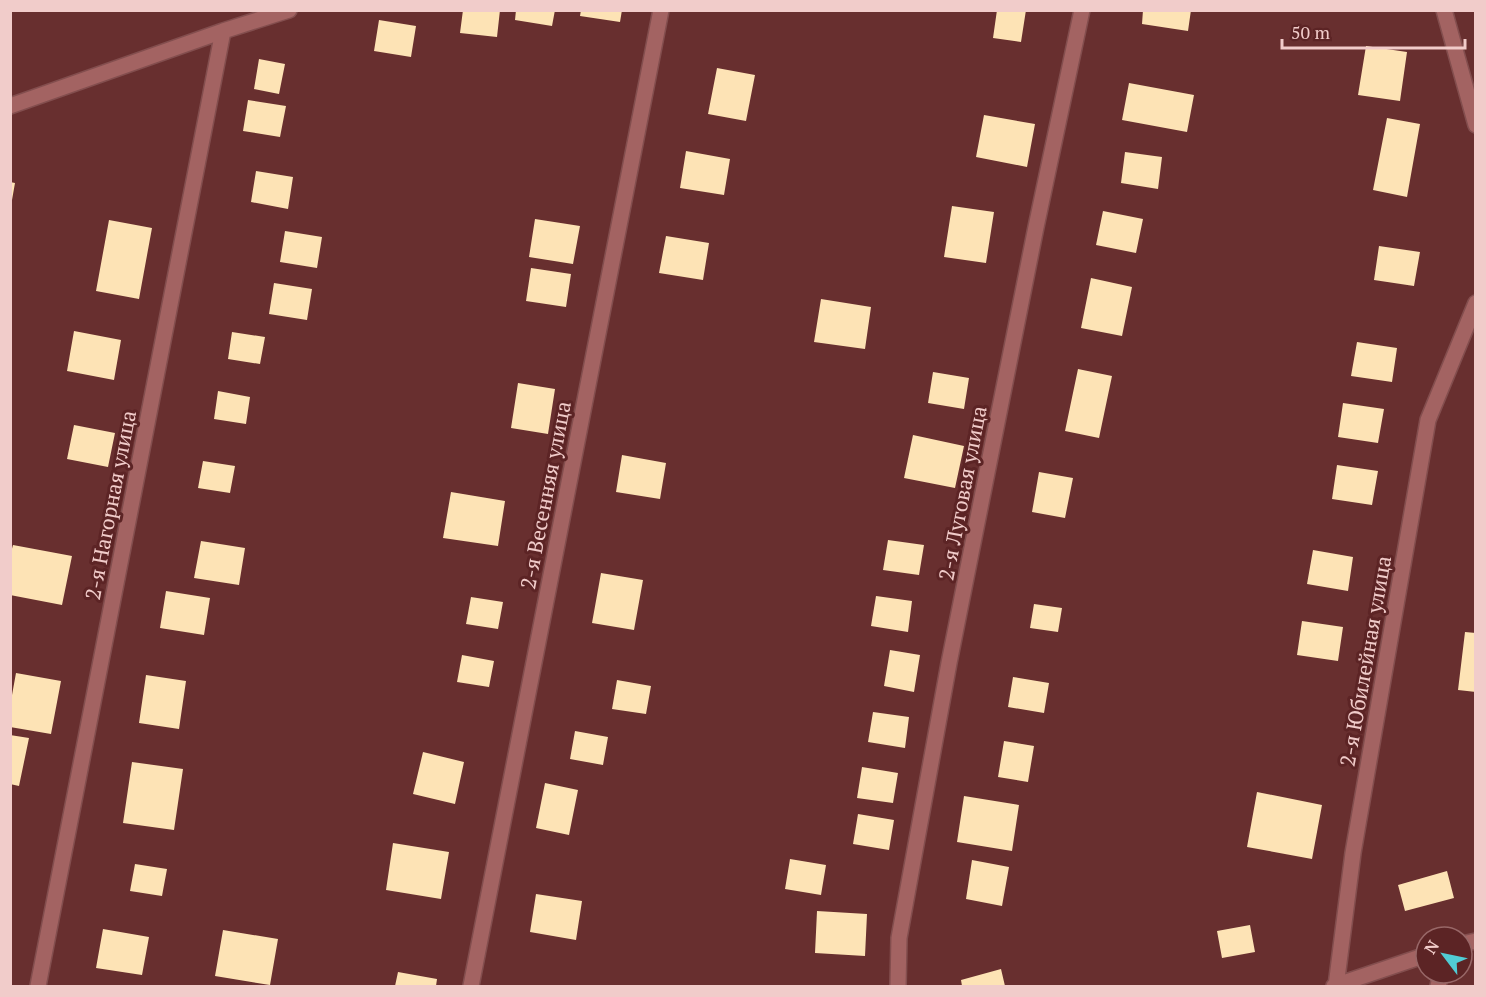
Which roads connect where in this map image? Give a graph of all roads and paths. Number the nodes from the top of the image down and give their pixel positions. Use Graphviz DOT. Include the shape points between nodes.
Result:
graph roads {
  1 [pos="289,10"];
  2 [pos="661,10"];
  3 [pos="1082,10"];
  4 [pos="1444,10"];
  5 [pos="223,31"];
  6 [pos="10,106"];
  7 [pos="1476,124"];
  8 [pos="1476,303"];
  9 [pos="1414,959"];
  10 [pos="1335,986"];
  11 [pos="38,987"];
  12 [pos="471,987"];
  13 [pos="898,987"];
  1 -- 5 [label="street"];
  2 -- 12 [label="street, 2-я Весенняя улица"];
  3 -- 13 [label="street, 2-я Луговая улица" via="950,663 899,938"];
  4 -- 7 [label="street"];
  5 -- 6 [label="street"];
  5 -- 11 [label="street, 2-я Нагорная улица"];
  8 -- 10 [label="street, 2-я Юбилейная улица" via="1428,420 1353,853"];
  9 -- 10 [label="street"];
}
